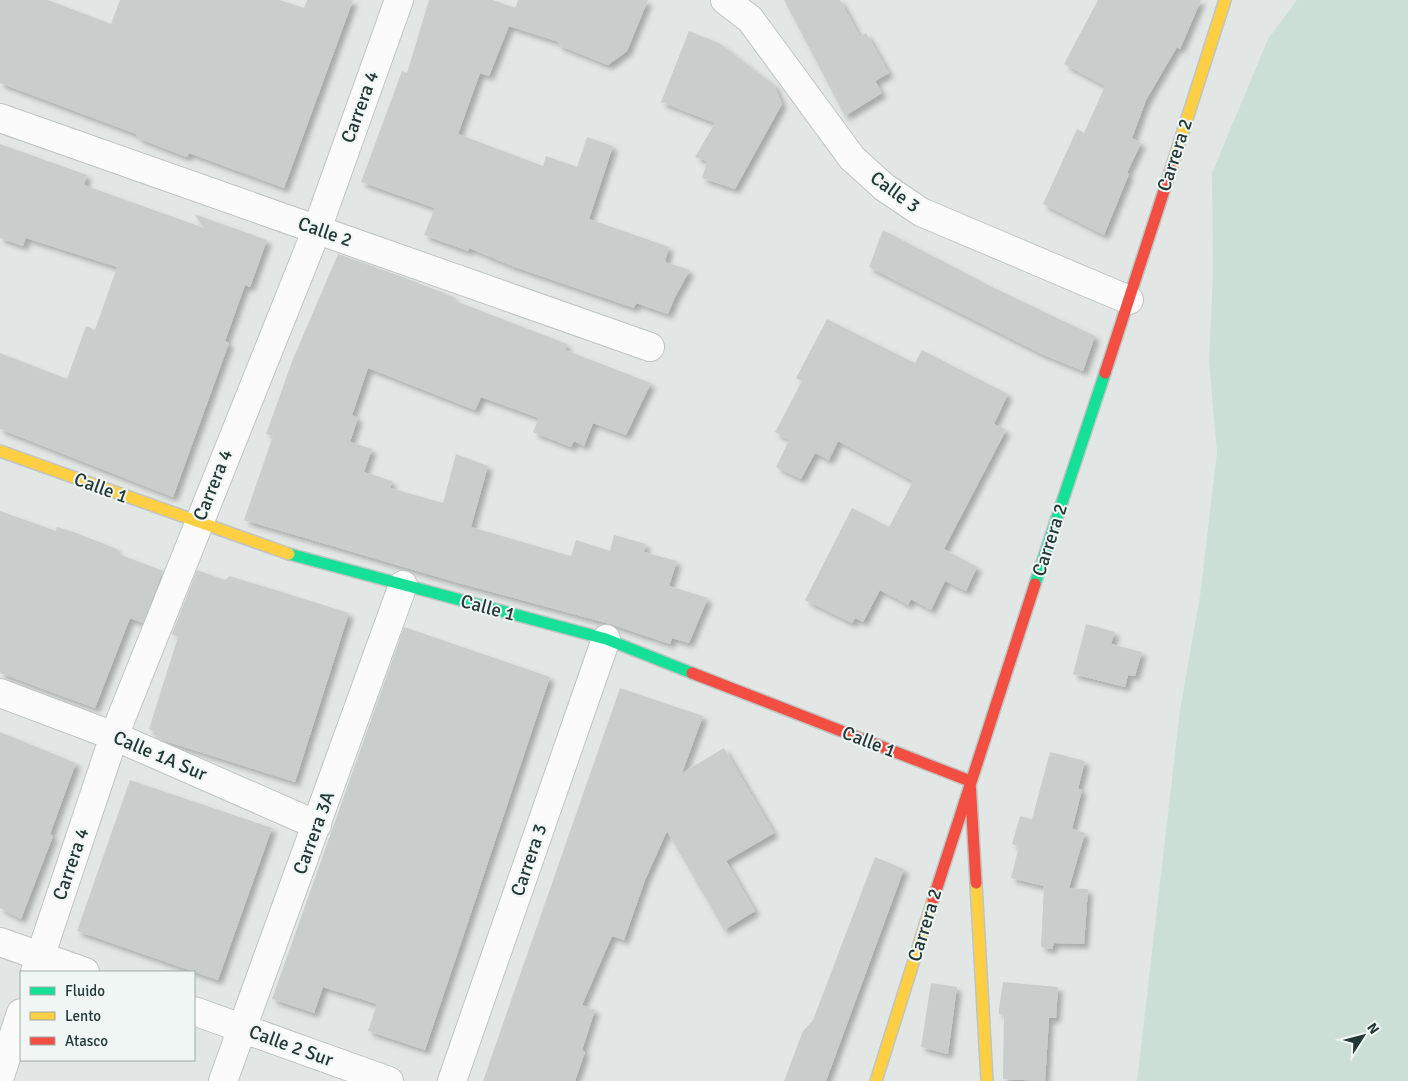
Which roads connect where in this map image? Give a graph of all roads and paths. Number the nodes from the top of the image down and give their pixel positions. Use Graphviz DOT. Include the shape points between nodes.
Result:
graph roads {
  1 [pos="399,0"];
  2 [pos="725,0"];
  3 [pos="1224,0"];
  4 [pos="0,118"];
  5 [pos="317,229"];
  6 [pos="1129,300"];
  7 [pos="650,347"];
  8 [pos="0,451"];
  9 [pos="198,523"];
  10 [pos="403,585"];
  11 [pos="606,640"];
  12 [pos="0,693"];
  13 [pos="114,736"];
  14 [pos="970,781"];
  15 [pos="317,825"];
  16 [pos="0,942"];
  17 [pos="38,964"];
  18 [pos="80,971"];
  19 [pos="195,1011"];
  20 [pos="20,1017"];
  21 [pos="242,1028"];
  22 [pos="0,1076"];
  23 [pos="224,1081"];
  24 [pos="388,1081"];
  25 [pos="452,1081"];
  26 [pos="876,1081"];
  27 [pos="987,1081"];
  1 -- 5 [label="street, Carrera 4"];
  2 -- 6 [label="street, Calle 3" via="750,19 852,158 884,187 921,212"];
  3 -- 6 [label="street, Carrera 2"];
  4 -- 5 [label="street, Calle 2"];
  5 -- 7 [label="street, Calle 2"];
  5 -- 9 [label="street, Carrera 4"];
  6 -- 14 [label="street, Carrera 2"];
  8 -- 9 [label="street, Calle 1"];
  9 -- 10 [label="street, Calle 1" via="284,553"];
  9 -- 13 [label="street, Carrera 4"];
  10 -- 11 [label="street, Calle 1"];
  10 -- 15 [label="street, Carrera 3A"];
  11 -- 14 [label="street, Calle 1"];
  11 -- 25 [label="street, Carrera 3"];
  12 -- 13 [label="street, Calle 1A Sur"];
  13 -- 15 [label="street, Calle 1A Sur"];
  13 -- 17 [label="street, Carrera 4"];
  14 -- 26 [label="street, Carrera 2"];
  14 -- 27 [label="street"];
  15 -- 21 [label="street, Carrera 3A"];
  16 -- 17 [label="street"];
  17 -- 18 [label="street"];
  19 -- 21 [label="street, Calle 2 Sur"];
  20 -- 22 [label="street"];
  21 -- 23 [label="street, Carrera 3A"];
  21 -- 24 [label="street, Calle 2 Sur"];
}
